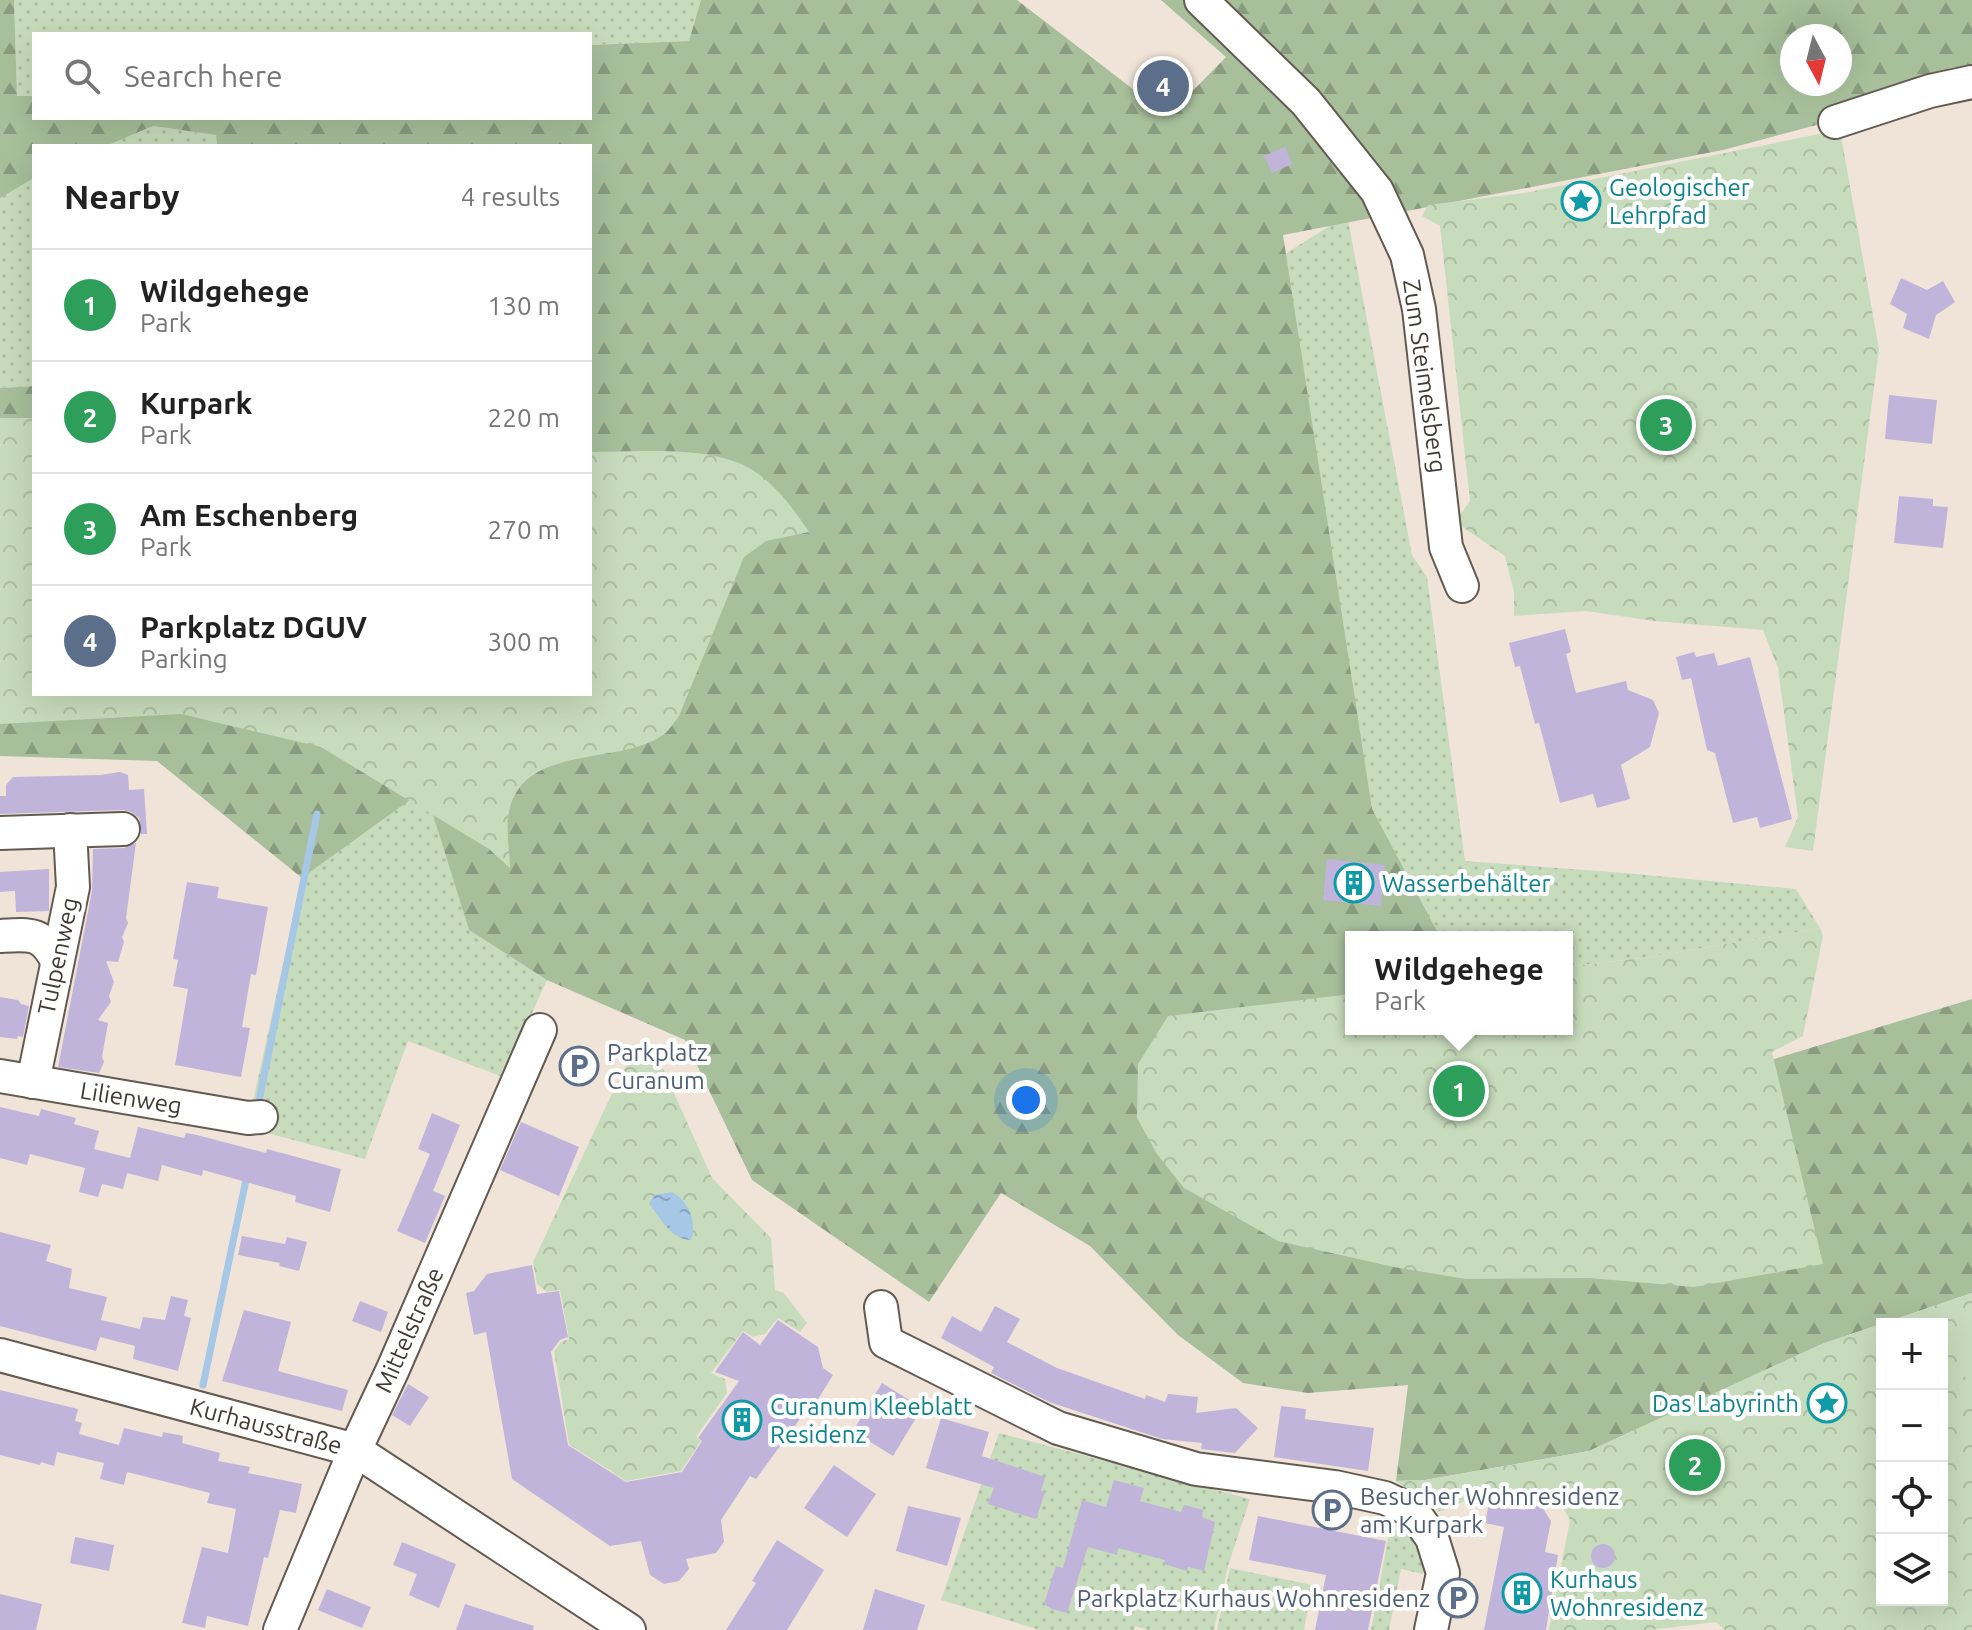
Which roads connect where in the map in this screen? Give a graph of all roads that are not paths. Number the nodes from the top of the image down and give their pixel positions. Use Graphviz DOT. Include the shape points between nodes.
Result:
graph roads {
  1 [pos="1201,0"];
  2 [pos="1972,82"];
  3 [pos="1835,122"];
  4 [pos="1462,586"];
  5 [pos="123,829"];
  6 [pos="70,830"];
  7 [pos="0,833"];
  8 [pos="0,936"];
  9 [pos="57,961"];
  10 [pos="540,1030"];
  11 [pos="0,1076"];
  12 [pos="33,1082"];
  13 [pos="255,1117"];
  14 [pos="881,1307"];
  15 [pos="0,1355"];
  16 [pos="355,1450"];
  17 [pos="280,1630"];
  18 [pos="629,1630"];
  19 [pos="1431,1630"];
  1 -- 4 [label="street, Zum Steimelsberg" via="1306,102 1377,191 1407,255 1419,309 1446,547"];
  2 -- 3 [label="street"];
  5 -- 6 [label="street"];
  6 -- 7 [label="street"];
  6 -- 9 [label="street, Tulpenweg" via="73,887"];
  8 -- 9 [label="street" via="33,936 49,944"];
  9 -- 12 [label="street, Tulpenweg"];
  10 -- 16 [label="street, Mittelstraße"];
  11 -- 12 [label="street, Lilienweg"];
  12 -- 13 [label="street, Lilienweg"];
  14 -- 19 [label="street" via="886,1342 1058,1428 1196,1469 1335,1487 1385,1498 1413,1511 1432,1538 1443,1573"];
  15 -- 16 [label="street, Kurhausstraße"];
  16 -- 17 [label="street, Mittelstraße"];
  16 -- 18 [label="street, Kurhausstraße"];
}
